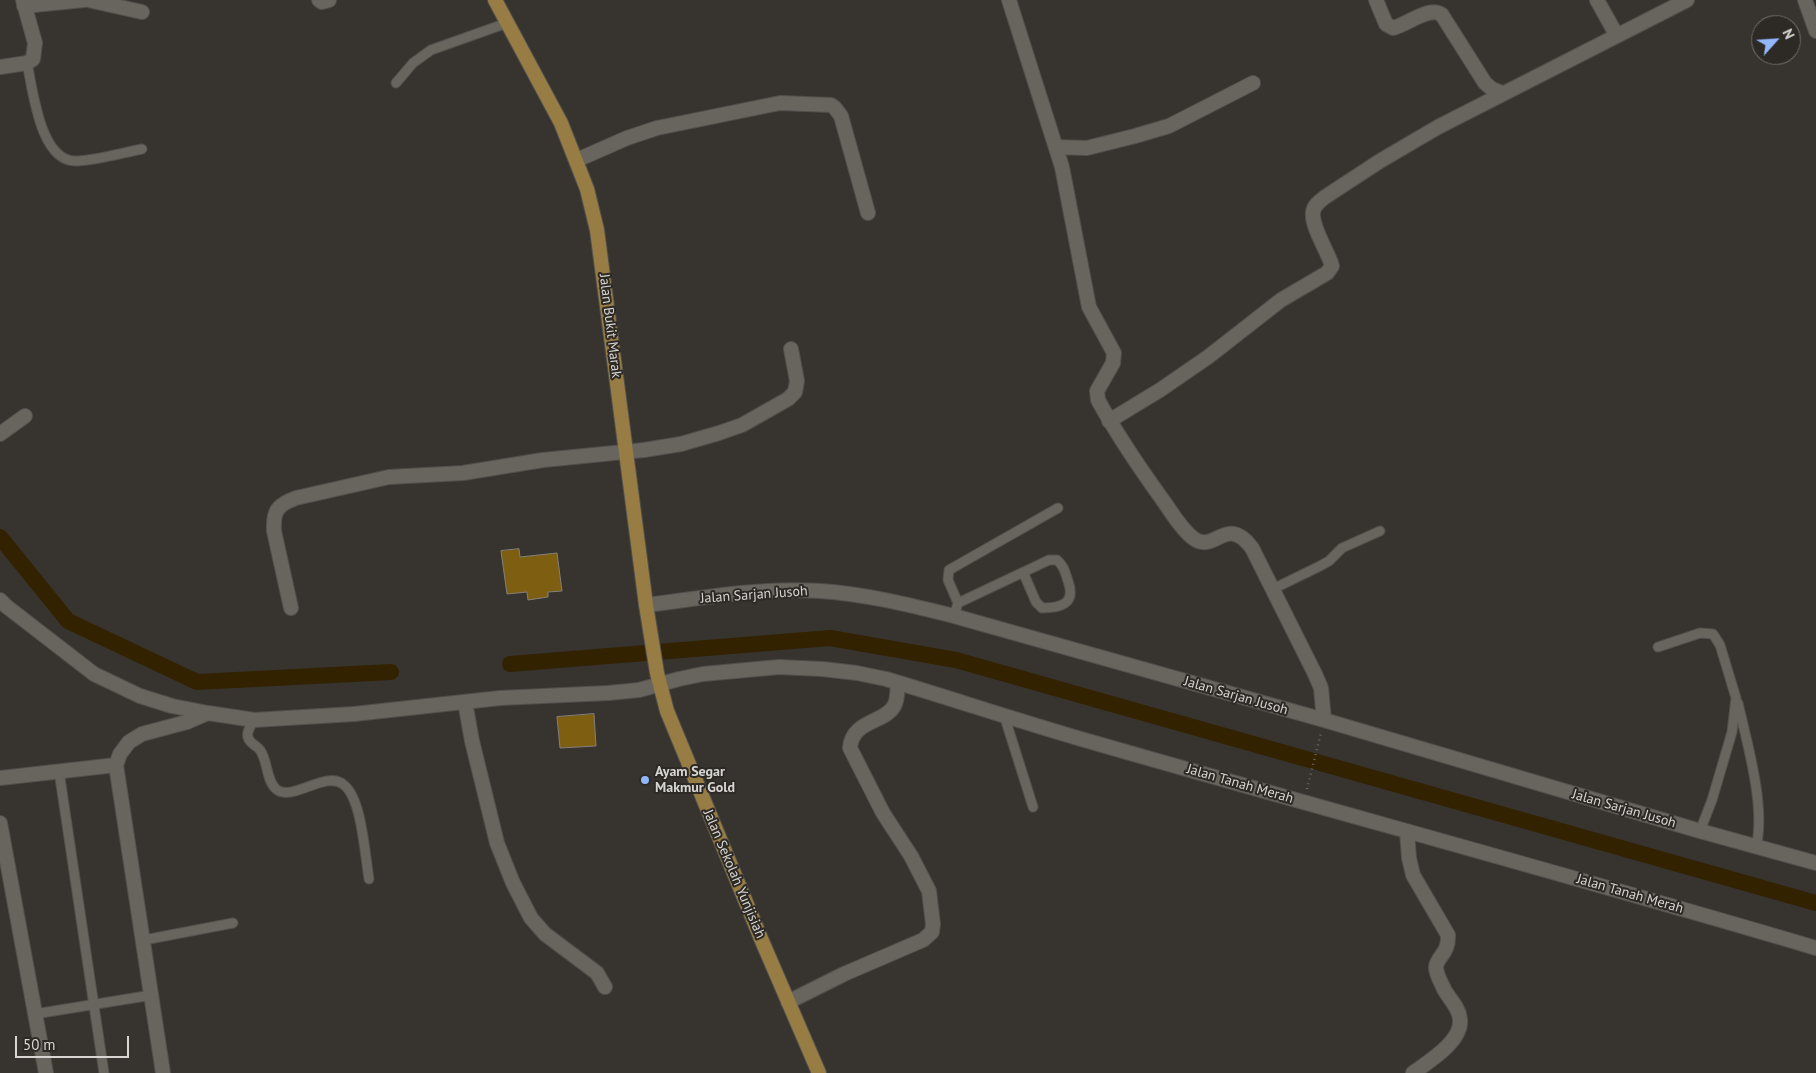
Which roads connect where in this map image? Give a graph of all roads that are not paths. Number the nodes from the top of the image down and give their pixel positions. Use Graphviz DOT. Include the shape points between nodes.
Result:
graph roads {
  1 [pos="84,0"];
  2 [pos="88,0"];
  3 [pos="319,0"];
  4 [pos="329,0"];
  5 [pos="495,0"];
  6 [pos="1009,0"];
  7 [pos="1376,0"];
  8 [pos="1597,0"];
  9 [pos="1688,0"];
  10 [pos="1805,0"];
  11 [pos="23,3"];
  12 [pos="142,12"];
  13 [pos="508,23"];
  14 [pos="1816,31"];
  15 [pos="1617,36"];
  16 [pos="27,62"];
  17 [pos="0,67"];
  18 [pos="396,83"];
  19 [pos="1253,83"];
  20 [pos="1502,93"];
  21 [pos="1056,147"];
  22 [pos="142,150"];
  23 [pos="577,160"];
  24 [pos="868,213"];
  25 [pos="791,349"];
  26 [pos="25,416"];
  27 [pos="1109,421"];
  28 [pos="0,434"];
  29 [pos="627,452"];
  30 [pos="1058,508"];
  31 [pos="1380,531"];
  32 [pos="1022,572"];
  33 [pos="1273,589"];
  34 [pos="2,605"];
  35 [pos="291,608"];
  36 [pos="956,610"];
  37 [pos="647,611"];
  38 [pos="1658,647"];
  39 [pos="658,679"];
  40 [pos="898,683"];
  41 [pos="1736,698"];
  42 [pos="464,702"];
  43 [pos="208,714"];
  44 [pos="1004,715"];
  45 [pos="254,720"];
  46 [pos="1324,720"];
  47 [pos="116,765"];
  48 [pos="59,771"];
  49 [pos="0,778"];
  50 [pos="1033,807"];
  51 [pos="0,823"];
  52 [pos="1700,831"];
  53 [pos="1407,832"];
  54 [pos="2,844"];
  55 [pos="1756,847"];
  56 [pos="1816,862"];
  57 [pos="369,879"];
  58 [pos="232,923"];
  59 [pos="144,940"];
  60 [pos="1816,948"];
  61 [pos="606,987"];
  62 [pos="152,995"];
  63 [pos="788,1002"];
  64 [pos="94,1005"];
  65 [pos="35,1014"];
  66 [pos="46,1073"];
  67 [pos="104,1073"];
  68 [pos="163,1073"];
  69 [pos="819,1073"];
  70 [pos="1413,1073"];
  1 -- 11 [label="street"];
  2 -- 12 [label="street"];
  3 -- 4 [label="street"];
  5 -- 13 [label="main road, Jalan Bukit Marak"];
  6 -- 21 [label="street"];
  7 -- 20 [label="street" via="1386,24 1393,28 1430,12 1438,12 1484,83"];
  8 -- 15 [label="street"];
  9 -- 15 [label="street"];
  10 -- 14 [label="street"];
  11 -- 16 [label="street" via="35,43 34,59"];
  13 -- 18 [label="lane" via="431,50 413,63"];
  13 -- 23 [label="main road, Jalan Bukit Marak"];
  15 -- 20 [label="street"];
  16 -- 17 [label="street"];
  16 -- 22 [label="lane" via="43,131 55,152 76,161"];
  19 -- 21 [label="street" via="1169,126 1087,148"];
  20 -- 27 [label="street" via="1380,161 1317,203 1313,212 1314,222 1331,260 1328,273 1281,300 1208,357"];
  21 -- 27 [label="street" via="1089,306 1114,353 1113,364 1097,391"];
  23 -- 24 [label="street" via="657,128 780,103 826,104 836,108 841,116"];
  23 -- 29 [label="main road, Jalan Bukit Marak" via="597,230"];
  25 -- 29 [label="street" via="797,381 795,392 788,399 719,434 681,444"];
  26 -- 28 [label="street"];
  27 -- 33 [label="street" via="1193,538 1202,542 1235,533 1244,537"];
  29 -- 35 [label="street" via="542,460 463,473 389,477 286,502 277,509 273,519"];
  29 -- 37 [label="main road, Jalan Bukit Marak"];
  30 -- 36 [label="lane" via="949,570 948,580"];
  31 -- 33 [label="lane" via="1342,548 1320,566"];
  32 -- 32 [label="lane" via="1049,560 1057,560 1063,565 1072,591 1071,598 1066,603 1042,608"];
  32 -- 36 [label="lane"];
  33 -- 46 [label="street" via="1321,688"];
  34 -- 43 [label="street, Jalan Tanah Merah" via="94,674 140,696"];
  36 -- 37 [label="street, Jalan Sarjan Jusoh" via="820,591 748,593"];
  36 -- 46 [label="street, Jalan Sarjan Jusoh"];
  37 -- 39 [label="main road, Jalan Bukit Marak"];
  38 -- 41 [label="lane" via="1700,633 1713,634 1720,645"];
  39 -- 40 [label="street, Jalan Tanah Merah" via="779,667 857,673"];
  39 -- 42 [label="street, Jalan Tanah Merah" via="639,690 608,694"];
  39 -- 63 [label="main road, Jalan Sekolah Yunjisiah" via="684,756"];
  40 -- 44 [label="street, Jalan Tanah Merah"];
  40 -- 63 [label="street" via="894,707 861,728 852,738 850,748 882,813 928,888 932,932 924,940"];
  41 -- 52 [label="lane" via="1732,732"];
  41 -- 55 [label="lane" via="1752,763 1759,813"];
  42 -- 45 [label="street, Jalan Tanah Merah" via="354,714"];
  42 -- 61 [label="street" via="497,843 513,883 531,918 545,934 597,973"];
  43 -- 45 [label="street, Jalan Tanah Merah"];
  43 -- 47 [label="street" via="142,734 129,742"];
  44 -- 50 [label="lane"];
  44 -- 53 [label="street, Jalan Tanah Merah"];
  45 -- 57 [label="lane" via="247,731 248,738 261,752 276,790 290,792 333,780 350,790 358,812"];
  46 -- 52 [label="street, Jalan Sarjan Jusoh"];
  47 -- 48 [label="street"];
  47 -- 59 [label="street"];
  48 -- 49 [label="street"];
  48 -- 64 [label="lane"];
  51 -- 54 [label="street"];
  52 -- 55 [label="street, Jalan Sarjan Jusoh"];
  53 -- 60 [label="street, Jalan Tanah Merah"];
  53 -- 70 [label="street" via="1414,875 1448,935 1448,945 1436,966 1461,1020 1459,1031 1443,1051"];
  54 -- 65 [label="street"];
  55 -- 56 [label="street, Jalan Sarjan Jusoh"];
  58 -- 59 [label="lane"];
  59 -- 62 [label="street"];
  62 -- 64 [label="lane"];
  62 -- 68 [label="street"];
  63 -- 69 [label="main road, Jalan Sekolah Yunjisiah"];
  64 -- 65 [label="lane"];
  64 -- 67 [label="lane"];
  65 -- 66 [label="street"];
}
